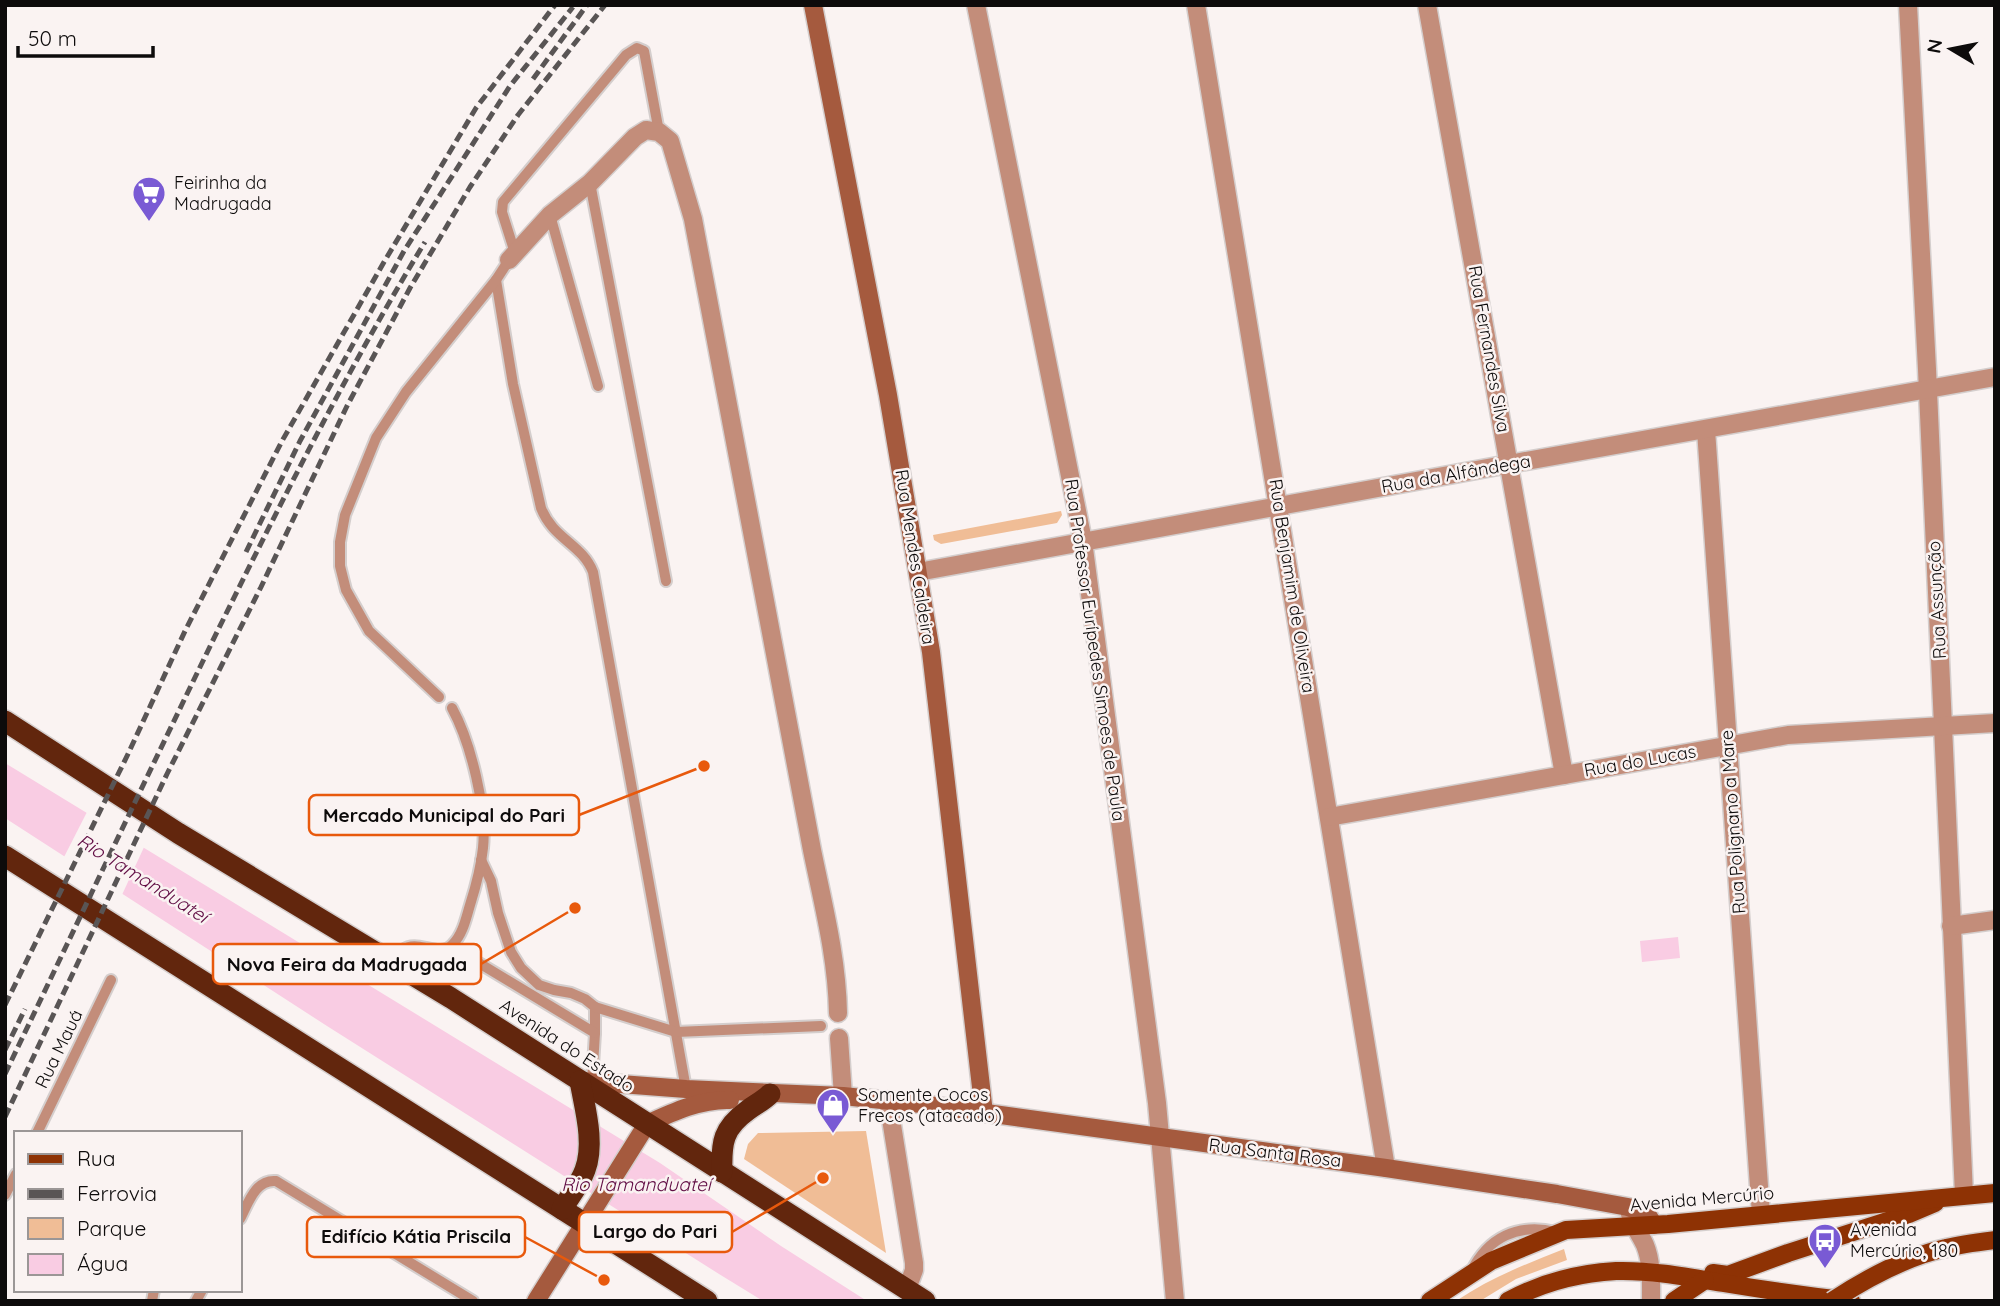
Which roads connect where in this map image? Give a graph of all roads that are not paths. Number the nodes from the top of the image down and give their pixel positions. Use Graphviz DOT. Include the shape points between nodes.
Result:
graph roads {
  1 [pos="813,5"];
  2 [pos="976,5"];
  3 [pos="1196,5"];
  4 [pos="1427,5"];
  5 [pos="1908,5"];
  6 [pos="659,132"];
  7 [pos="590,183"];
  8 [pos="550,215"];
  9 [pos="512,257"];
  10 [pos="496,280"];
  11 [pos="1995,377"];
  12 [pos="598,386"];
  13 [pos="1928,390"];
  14 [pos="1706,430"];
  15 [pos="1509,464"];
  16 [pos="1279,506"];
  17 [pos="1083,541"];
  18 [pos="918,572"];
  19 [pos="666,581"];
  20 [pos="439,696"];
  21 [pos="452,709"];
  22 [pos="5,721"];
  23 [pos="1995,723"];
  24 [pos="1943,725"];
  25 [pos="1727,745"];
  26 [pos="1564,775"];
  27 [pos="1329,817"];
  28 [pos="5,856"];
  29 [pos="481,860"];
  30 [pos="1995,920"];
  31 [pos="1951,926"];
  32 [pos="453,945"];
  33 [pos="394,963"];
  34 [pos="111,979"];
  35 [pos="595,1007"];
  36 [pos="838,1013"];
  37 [pos="821,1026"];
  38 [pos="676,1032"];
  39 [pos="595,1033"];
  40 [pos="839,1038"];
  41 [pos="586,1082"];
  42 [pos="686,1089"];
  43 [pos="771,1094"];
  44 [pos="844,1096"];
  45 [pos="888,1100"];
  46 [pos="984,1113"];
  47 [pos="38,1131"];
  48 [pos="643,1131"];
  49 [pos="1160,1138"];
  50 [pos="1386,1168"];
  51 [pos="722,1172"];
  52 [pos="14,1178"];
  53 [pos="1995,1193"];
  54 [pos="5,1195"];
  55 [pos="1959,1195"];
  56 [pos="566,1203"];
  57 [pos="1628,1207"];
  58 [pos="242,1215"];
  59 [pos="1761,1215"];
  60 [pos="589,1217"];
  61 [pos="1654,1225"];
  62 [pos="1633,1226"];
  63 [pos="1995,1240"];
  64 [pos="1651,1273"];
  65 [pos="1685,1277"];
  66 [pos="1705,1280"];
  67 [pos="916,1295"];
  68 [pos="473,1301"];
  69 [pos="536,1301"];
  70 [pos="707,1301"];
  71 [pos="1175,1301"];
  72 [pos="1430,1301"];
  73 [pos="1508,1301"];
  74 [pos="1651,1301"];
  75 [pos="1674,1301"];
  76 [pos="1832,1301"];
  77 [pos="1850,1301"];
  1 -- 18 [label="main road, Rua Mendes Caldeira"];
  2 -- 17 [label="street, Rua Professor Eurípedes Simoes de Paula"];
  3 -- 16 [label="street, Rua Benjamim de Oliveira"];
  4 -- 15 [label="street, Rua Fernandes Silva"];
  5 -- 13 [label="street, Rua Assunção"];
  6 -- 7 [label="street" via="646,130 635,137"];
  6 -- 9 [label="lane" via="644,51 637,48 626,55 503,202"];
  6 -- 36 [label="street" via="670,141 693,219 831,942"];
  7 -- 8 [label="street"];
  7 -- 19 [label="lane"];
  8 -- 9 [label="street"];
  8 -- 12 [label="lane"];
  9 -- 10 [label="lane"];
  10 -- 20 [label="lane" via="405,392 376,438 345,515 340,542 346,590 369,631"];
  10 -- 38 [label="lane" via="541,508 552,529 588,560 593,572"];
  11 -- 13 [label="street, Rua da Alfândega"];
  13 -- 14 [label="street, Rua da Alfândega"];
  13 -- 24 [label="street, Rua Assunção"];
  14 -- 15 [label="street, Rua da Alfândega"];
  14 -- 25 [label="street, Rua Polignano a Mare"];
  15 -- 16 [label="street, Rua da Alfândega"];
  15 -- 26 [label="street, Rua Fernandes Silva"];
  16 -- 17 [label="street, Rua da Alfândega"];
  16 -- 27 [label="street, Rua Benjamim de Oliveira"];
  17 -- 18 [label="street, Rua da Alfândega"];
  17 -- 49 [label="street, Rua Professor Eurípedes Simoes de Paula"];
  18 -- 46 [label="main road, Rua Mendes Caldeira" via="933,665"];
  21 -- 29 [label="lane" via="470,752 481,805"];
  22 -- 33 [label="highway, Avenida do Estado" via="178,833"];
  23 -- 24 [label="street, Rua do Lucas"];
  24 -- 25 [label="street, Rua do Lucas" via="1788,735"];
  24 -- 31 [label="street, Rua Assunção"];
  25 -- 26 [label="street, Rua do Lucas"];
  25 -- 59 [label="street, Rua Polignano a Mare"];
  26 -- 27 [label="street, Rua do Lucas"];
  27 -- 50 [label="street, Rua Benjamim de Oliveira"];
  28 -- 56 [label="highway"];
  29 -- 32 [label="lane"];
  29 -- 35 [label="lane" via="511,952 521,968 539,985 571,993"];
  30 -- 31 [label="street"];
  31 -- 55 [label="street, Rua Assunção"];
  32 -- 33 [label="lane" via="438,950 410,946"];
  32 -- 39 [label="lane"];
  33 -- 41 [label="highway, Avenida do Estado"];
  34 -- 47 [label="lane, Rua Mauá"];
  35 -- 38 [label="lane"];
  35 -- 39 [label="lane"];
  37 -- 38 [label="lane"];
  38 -- 42 [label="lane"];
  39 -- 41 [label="lane"];
  40 -- 44 [label="street"];
  41 -- 42 [label="main road"];
  41 -- 48 [label="highway, Avenida do Estado"];
  41 -- 56 [label="highway" via="589,1152 583,1174"];
  42 -- 43 [label="main road"];
  43 -- 44 [label="main road, Rua Santa Rosa"];
  43 -- 48 [label="main road" via="676,1110"];
  43 -- 51 [label="highway" via="727,1130"];
  44 -- 45 [label="main road, Rua Santa Rosa"];
  45 -- 46 [label="main road, Rua Santa Rosa"];
  45 -- 67 [label="street"];
  46 -- 49 [label="main road, Rua Santa Rosa"];
  48 -- 51 [label="highway, Avenida do Estado"];
  48 -- 60 [label="main road"];
  49 -- 50 [label="main road, Rua Santa Rosa"];
  49 -- 71 [label="street, Rua Professor Eurípedes Simoes de Paula"];
  50 -- 57 [label="main road, Rua Santa Rosa"];
  51 -- 67 [label="highway, Avenida do Estado"];
  52 -- 54 [label="lane"];
  53 -- 55 [label="main road, Avenida Mercúrio"];
  55 -- 59 [label="main road, Avenida Mercúrio"];
  55 -- 65 [label="main road" via="1728,1275 1704,1272"];
  56 -- 60 [label="highway"];
  57 -- 61 [label="main road, Rua Santa Rosa" via="1647,1214"];
  57 -- 62 [label="street"];
  58 -- 68 [label="lane" via="258,1186 276,1181"];
  59 -- 61 [label="main road, Avenida Mercúrio"];
  60 -- 69 [label="main road"];
  60 -- 70 [label="highway"];
  61 -- 62 [label="main road, Avenida Mercúrio"];
  62 -- 64 [label="street" via="1646,1247"];
  62 -- 72 [label="main road, Avenida Mercúrio" via="1566,1230 1491,1261"];
  63 -- 76 [label="main road, bridge" via="1945,1248 1899,1263"];
  64 -- 65 [label="main road"];
  64 -- 73 [label="main road" via="1616,1271 1571,1277"];
  64 -- 74 [label="street"];
  65 -- 66 [label="main road"];
  66 -- 75 [label="main road"];
  66 -- 77 [label="main road"];
}
